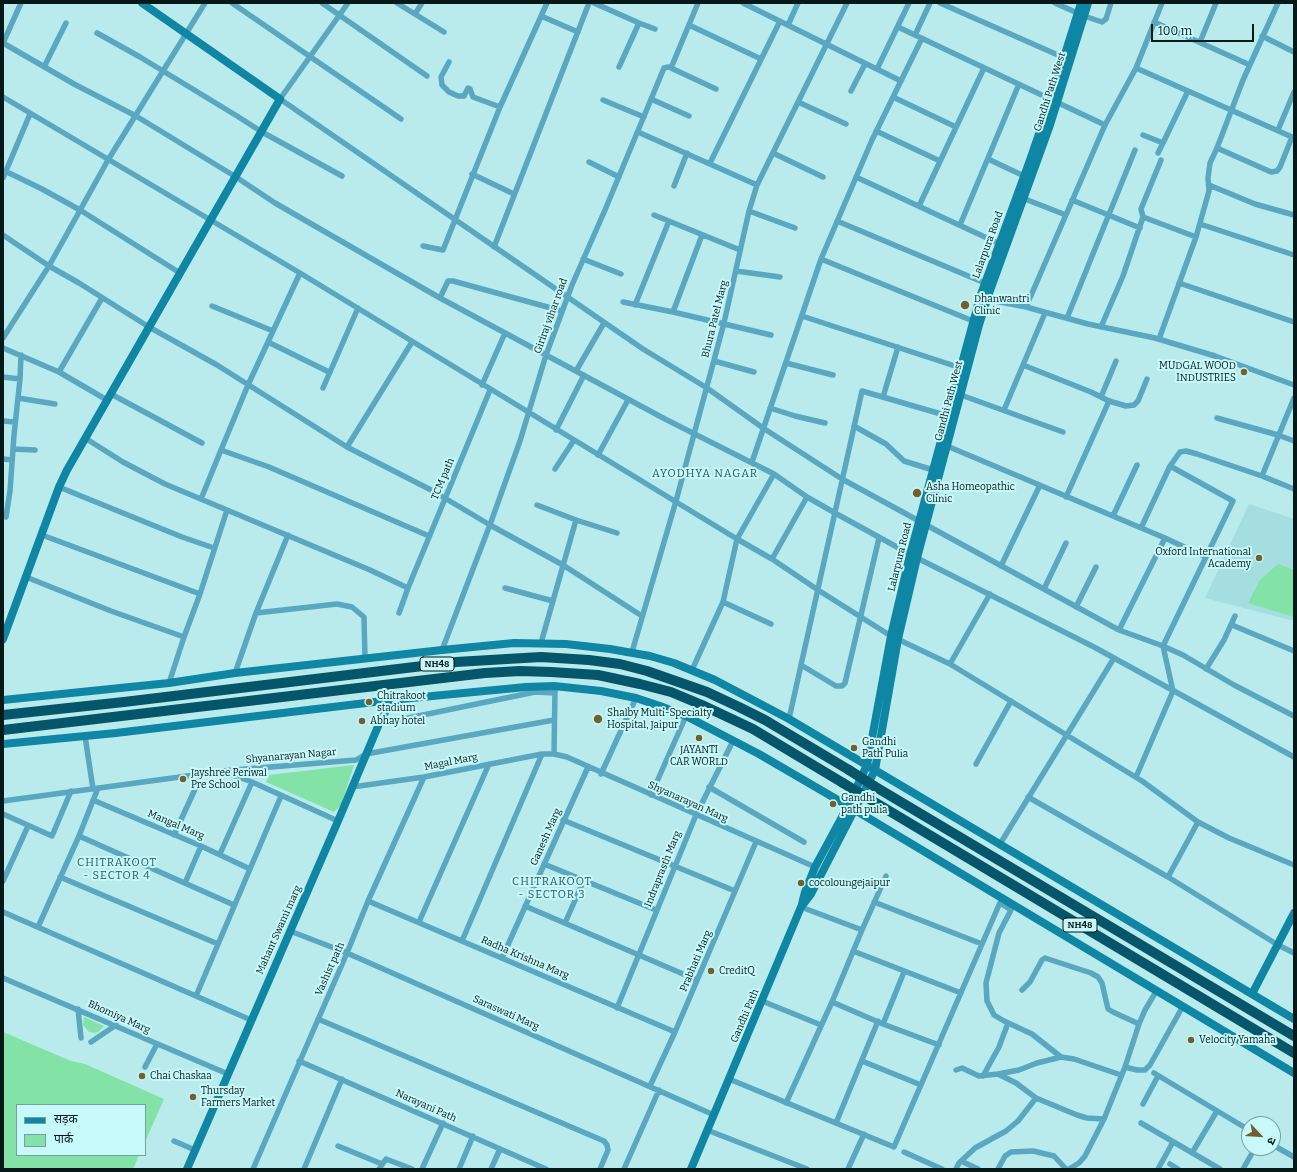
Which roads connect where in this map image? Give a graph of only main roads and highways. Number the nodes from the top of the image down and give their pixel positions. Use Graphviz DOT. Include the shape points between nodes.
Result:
graph roads {
  1 [pos="3,715"];
  2 [pos="3,730"];
  3 [pos="1294,1036"];
  4 [pos="1294,1052"];
  1 -- 3 [label="highway, NH48, bridge" via="456,662 541,657 620,664 707,692 765,720"];
  2 -- 4 [label="highway, NH48, bridge" via="520,671 598,675 640,684 708,707 753,729"];
}
